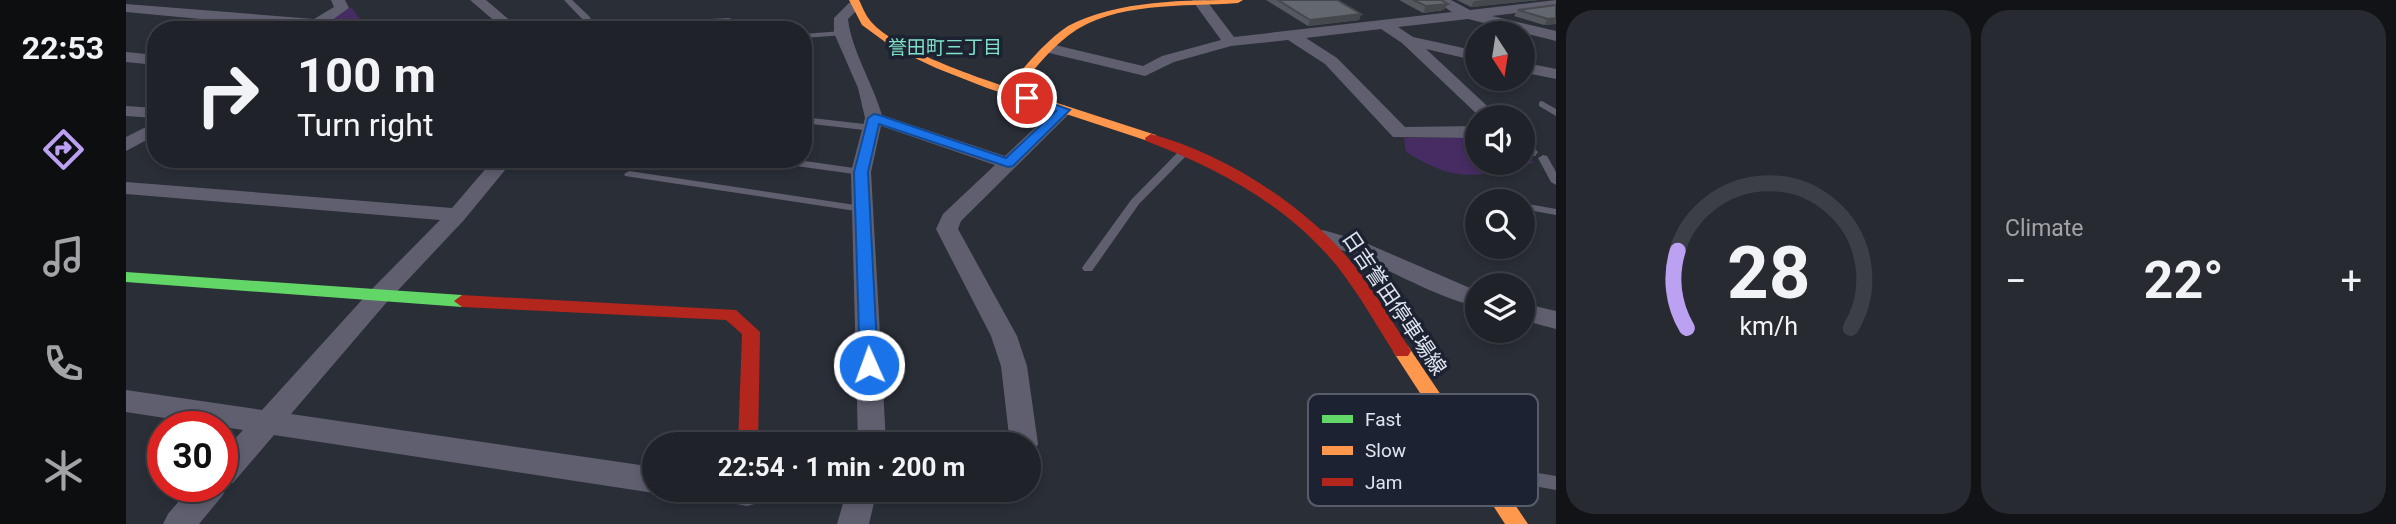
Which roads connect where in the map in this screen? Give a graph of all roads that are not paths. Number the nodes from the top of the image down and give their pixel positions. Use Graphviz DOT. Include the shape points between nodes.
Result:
graph roads {
  1 [pos="143,0"];
  2 [pos="338,0"];
  3 [pos="477,0"];
  4 [pos="568,0"];
  5 [pos="1238,0"];
  6 [pos="1440,0"];
  7 [pos="1201,2"];
  8 [pos="854,3"];
  9 [pos="1556,4"];
  10 [pos="126,7"];
  11 [pos="1467,14"];
  12 [pos="256,21"];
  13 [pos="321,21"];
  14 [pos="503,21"];
  15 [pos="588,21"];
  16 [pos="711,21"];
  17 [pos="729,21"];
  18 [pos="1384,24"];
  19 [pos="842,33"];
  20 [pos="812,35"];
  21 [pos="1291,35"];
  22 [pos="1556,36"];
  23 [pos="1407,40"];
  24 [pos="1230,41"];
  25 [pos="1051,49"];
  26 [pos="1465,53"];
  27 [pos="126,57"];
  28 [pos="147,59"];
  29 [pos="1535,70"];
  30 [pos="1556,74"];
  31 [pos="1009,92"];
  32 [pos="1542,104"];
  33 [pos="1477,105"];
  34 [pos="1064,110"];
  35 [pos="126,111"];
  36 [pos="147,112"];
  37 [pos="1556,113"];
  38 [pos="812,120"];
  39 [pos="874,123"];
  40 [pos="147,132"];
  41 [pos="1465,132"];
  42 [pos="126,145"];
  43 [pos="1184,152"];
  44 [pos="1535,157"];
  45 [pos="1008,163"];
  46 [pos="812,165"];
  47 [pos="497,168"];
  48 [pos="861,172"];
  49 [pos="629,174"];
  50 [pos="1556,182"];
  51 [pos="126,188"];
  52 [pos="1535,208"];
  53 [pos="862,209"];
  54 [pos="1556,212"];
  55 [pos="457,215"];
  56 [pos="1322,237"];
  57 [pos="1088,268"];
  58 [pos="126,277"];
  59 [pos="378,297"];
  60 [pos="1465,297"];
  61 [pos="1535,314"];
  62 [pos="1556,320"];
  63 [pos="1431,394"];
  64 [pos="126,401"];
  65 [pos="267,422"];
  66 [pos="748,432"];
  67 [pos="877,432"];
  68 [pos="1022,432"];
  69 [pos="238,456"];
  70 [pos="642,478"];
  71 [pos="1538,480"];
  72 [pos="1556,483"];
  73 [pos="198,502"];
  74 [pos="859,502"];
  75 [pos="1505,506"];
  76 [pos="179,524"];
  77 [pos="853,524"];
  78 [pos="1517,524"];
  1 -- 10 [label="street"];
  2 -- 13 [label="street" via="342,8"];
  3 -- 14 [label="street"];
  4 -- 15 [label="lane"];
  5 -- 7 [label="street"];
  6 -- 11 [label="street"];
  7 -- 24 [label="street"];
  7 -- 25 [label="street" via="1089,20 1075,26"];
  8 -- 19 [label="street" via="841,18"];
  8 -- 31 [label="street, 日吉誉田停車場線" via="865,22 897,44 953,73"];
  9 -- 11 [label="street"];
  10 -- 12 [label="street"];
  11 -- 18 [label="street"];
  11 -- 22 [label="street"];
  16 -- 17 [label="lane"];
  18 -- 21 [label="street"];
  18 -- 23 [label="street"];
  19 -- 20 [label="lane"];
  19 -- 39 [label="street" via="866,88"];
  21 -- 24 [label="street"];
  21 -- 41 [label="street" via="1331,61 1400,133"];
  23 -- 26 [label="street"];
  23 -- 33 [label="street"];
  24 -- 25 [label="street" via="1168,59 1145,71"];
  25 -- 31 [label="street"];
  27 -- 28 [label="street"];
  29 -- 30 [label="street"];
  31 -- 34 [label="street, 日吉誉田停車場線"];
  32 -- 37 [label="lane"];
  34 -- 43 [label="street, 日吉誉田停車場線"];
  34 -- 45 [label="street"];
  35 -- 36 [label="street"];
  38 -- 39 [label="lane"];
  39 -- 45 [label="street"];
  39 -- 48 [label="street"];
  40 -- 42 [label="street"];
  43 -- 56 [label="street, 日吉誉田停車場線" via="1258,190"];
  43 -- 57 [label="lane" via="1135,202"];
  44 -- 50 [label="lane"];
  45 -- 68 [label="street" via="951,219 947,229 1004,336 1014,366"];
  46 -- 48 [label="lane"];
  47 -- 55 [label="street"];
  48 -- 53 [label="street"];
  49 -- 53 [label="lane"];
  51 -- 55 [label="street"];
  52 -- 54 [label="lane"];
  53 -- 67 [label="street"];
  55 -- 59 [label="street"];
  56 -- 60 [label="street" via="1353,246"];
  56 -- 63 [label="street, 日吉誉田停車場線"];
  58 -- 59 [label="street"];
  59 -- 65 [label="street"];
  59 -- 66 [label="street" via="730,314 751,332"];
  61 -- 62 [label="street"];
  64 -- 65 [label="street"];
  65 -- 69 [label="street"];
  65 -- 70 [label="street"];
  71 -- 72 [label="lane"];
  73 -- 76 [label="street"];
  74 -- 77 [label="street"];
  75 -- 78 [label="street, 日吉誉田停車場線"];
}
